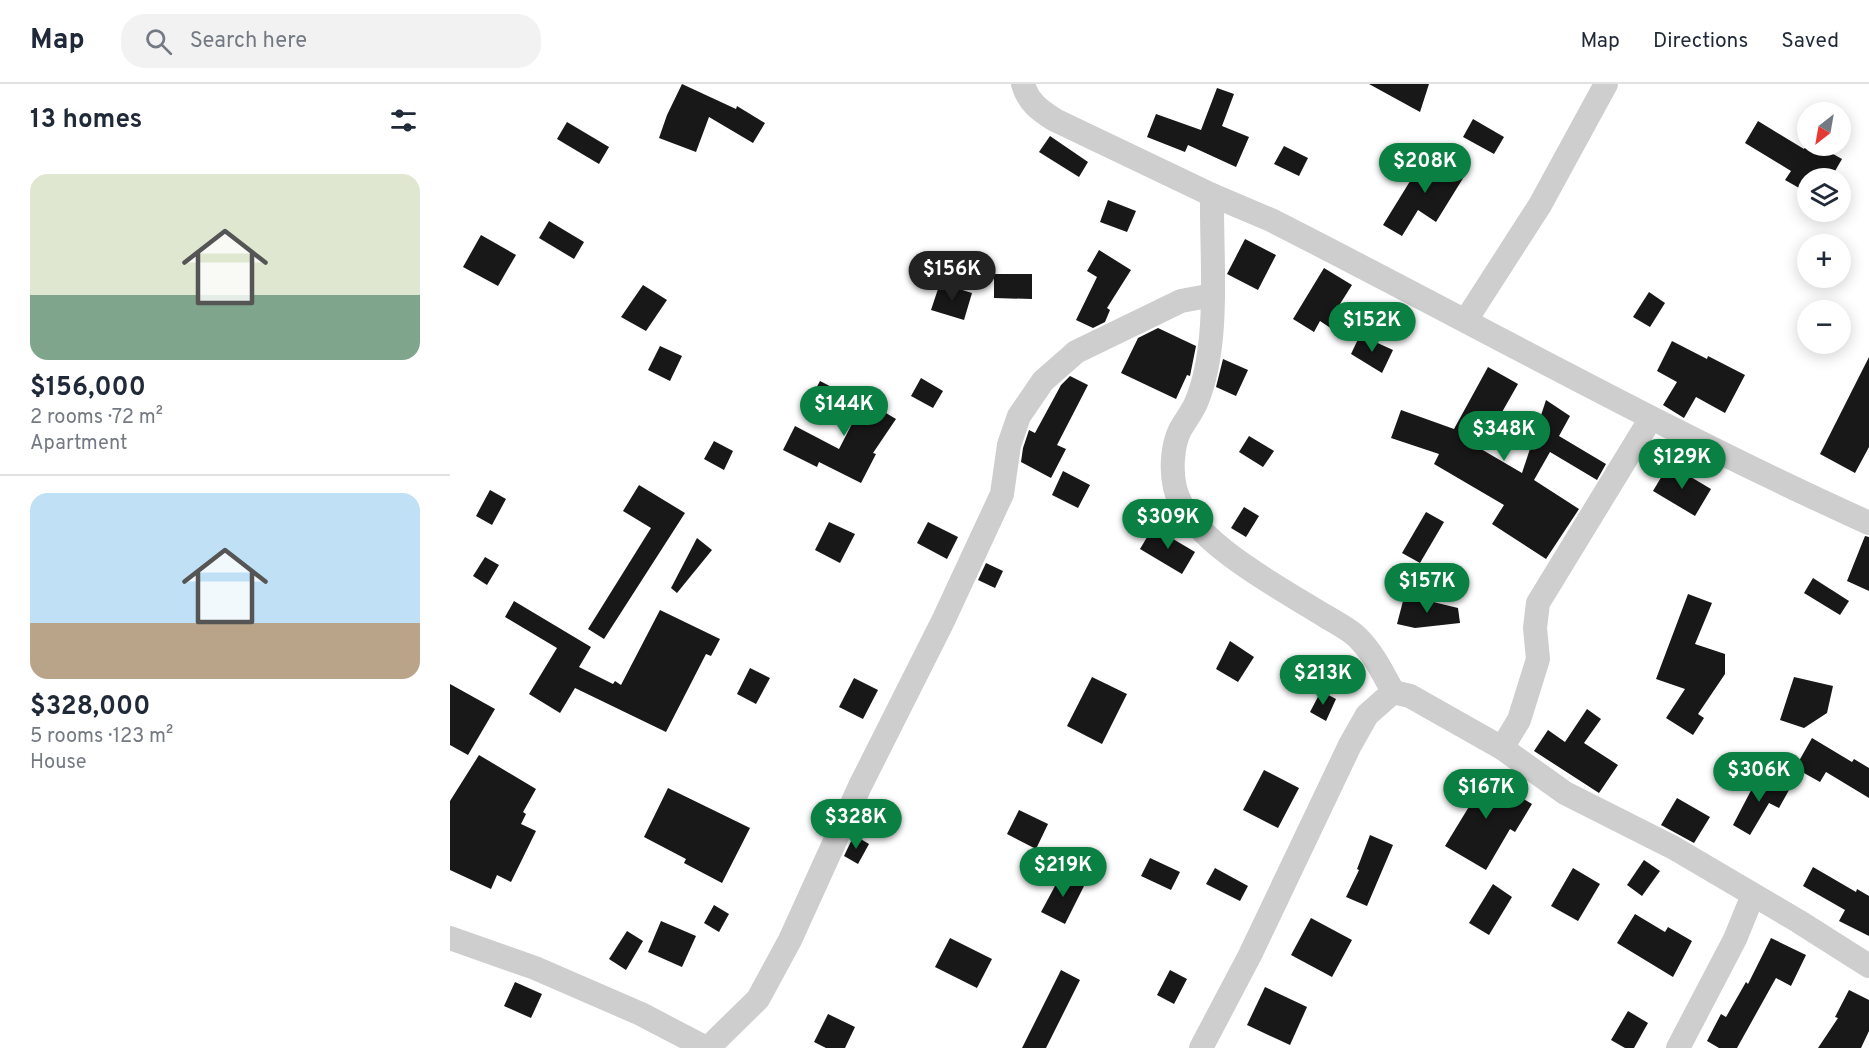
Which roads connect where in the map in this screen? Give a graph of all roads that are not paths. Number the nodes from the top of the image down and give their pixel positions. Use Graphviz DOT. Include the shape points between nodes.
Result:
graph roads {
  1 [pos="1023,84"];
  2 [pos="1606,84"];
  3 [pos="1212,195"];
  4 [pos="1213,295"];
  5 [pos="1466,320"];
  6 [pos="1651,418"];
  7 [pos="1869,523"];
  8 [pos="1394,693"];
  9 [pos="1502,747"];
  10 [pos="1753,895"];
  11 [pos="450,938"];
  12 [pos="1869,966"];
  13 [pos="707,1048"];
  14 [pos="1201,1048"];
  15 [pos="1678,1048"];
  1 -- 3 [label="street" via="1030,101 1054,120"];
  2 -- 5 [label="street" via="1540,205"];
  3 -- 4 [label="street"];
  3 -- 5 [label="street" via="1271,220"];
  4 -- 8 [label="street" via="1212,333 1204,376 1196,403 1179,433 1173,460 1175,489 1183,507 1191,520 1223,549 1356,636"];
  4 -- 13 [label="street" via="1181,301 1076,352 1043,381 1019,416 1008,445 1002,494 790,940 758,999"];
  5 -- 6 [label="street"];
  6 -- 7 [label="street"];
  6 -- 9 [label="street" via="1538,603 1538,660 1519,720"];
  8 -- 9 [label="street" via="1410,696"];
  8 -- 14 [label="street" via="1367,715 1350,745 1250,956"];
  9 -- 10 [label="street" via="1565,793 1674,848"];
  10 -- 12 [label="street"];
  10 -- 15 [label="street" via="1735,939"];
  11 -- 13 [label="street" via="535,968"];
}
